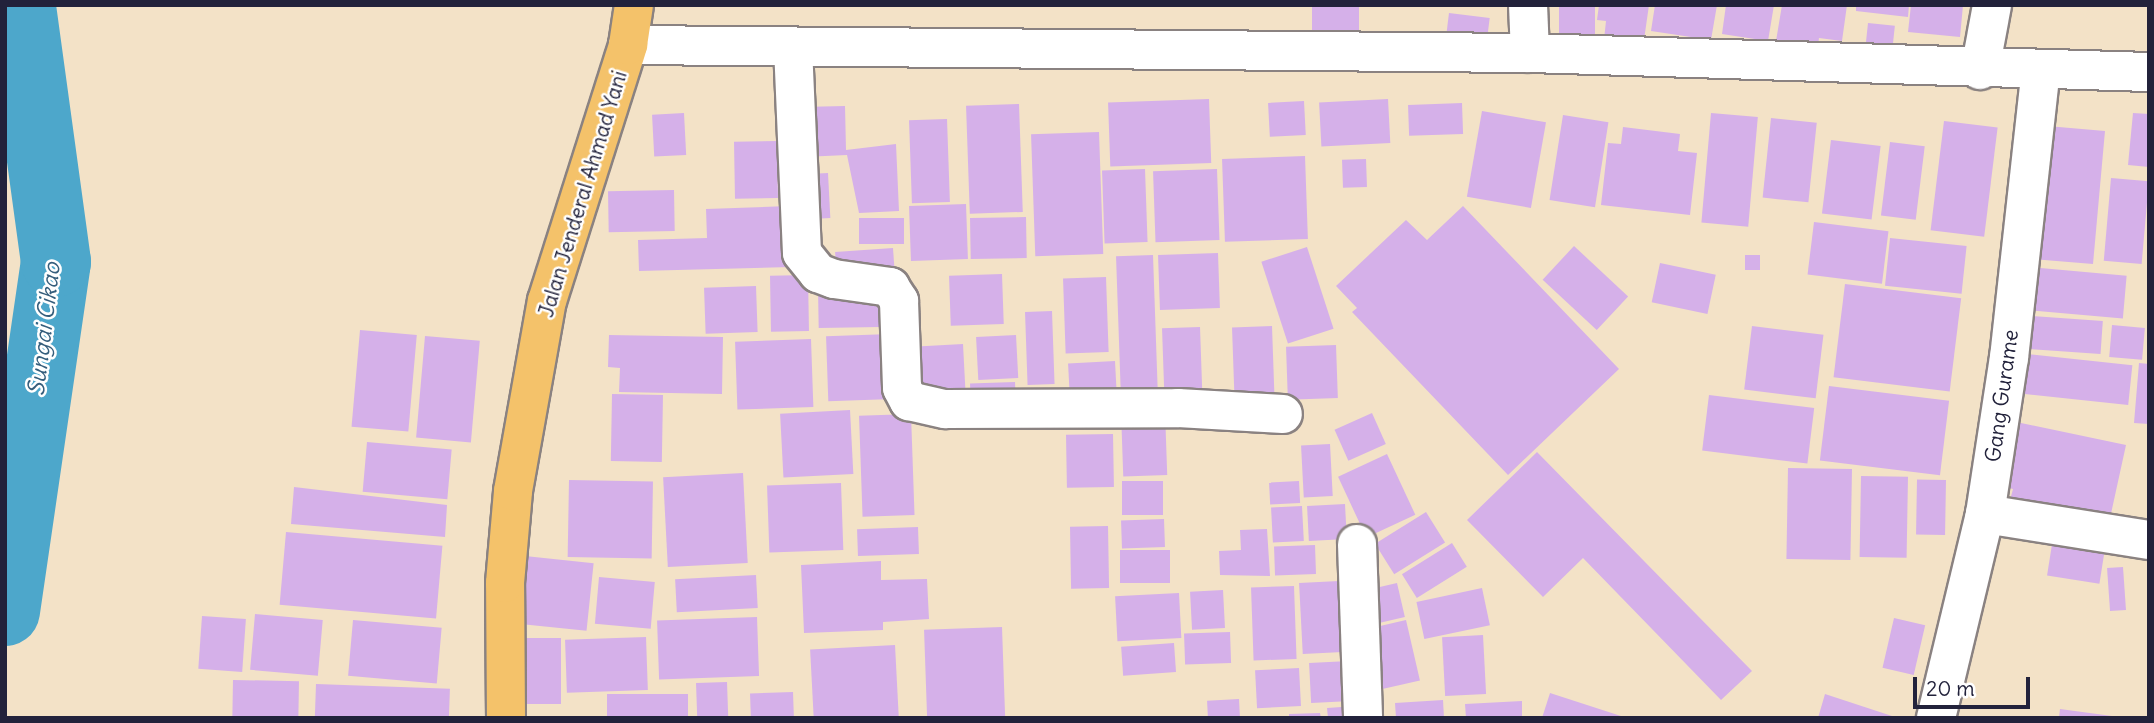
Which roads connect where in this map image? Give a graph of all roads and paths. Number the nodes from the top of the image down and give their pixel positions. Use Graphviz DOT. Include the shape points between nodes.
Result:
graph roads {
  1 [pos="634,5"];
  2 [pos="1528,5"];
  3 [pos="1992,5"];
  4 [pos="628,45"];
  5 [pos="793,47"];
  6 [pos="1530,53"];
  7 [pos="1980,70"];
  8 [pos="2041,70"];
  9 [pos="2149,72"];
  10 [pos="1283,414"];
  11 [pos="1985,514"];
  12 [pos="2149,540"];
  13 [pos="1357,544"];
  14 [pos="506,718"];
  15 [pos="1363,718"];
  16 [pos="1936,718"];
  1 -- 4 [label="highway, Jalan Jenderal Ahmad Yani"];
  2 -- 6 [label="street"];
  3 -- 7 [label="street"];
  4 -- 5 [label="street"];
  4 -- 14 [label="highway, Jalan Jenderal Ahmad Yani" via="542,328 511,517 505,583"];
  5 -- 6 [label="street"];
  5 -- 10 [label="street" via="802,253 818,273 890,287 899,301 902,388 909,401 920,407 958,410 1178,408"];
  6 -- 7 [label="street"];
  7 -- 8 [label="street"];
  8 -- 9 [label="street"];
  8 -- 11 [label="street, Gang Gurame" via="2009,358"];
  11 -- 12 [label="street"];
  11 -- 16 [label="street, Gang Gurame"];
  13 -- 15 [label="street"];
}
